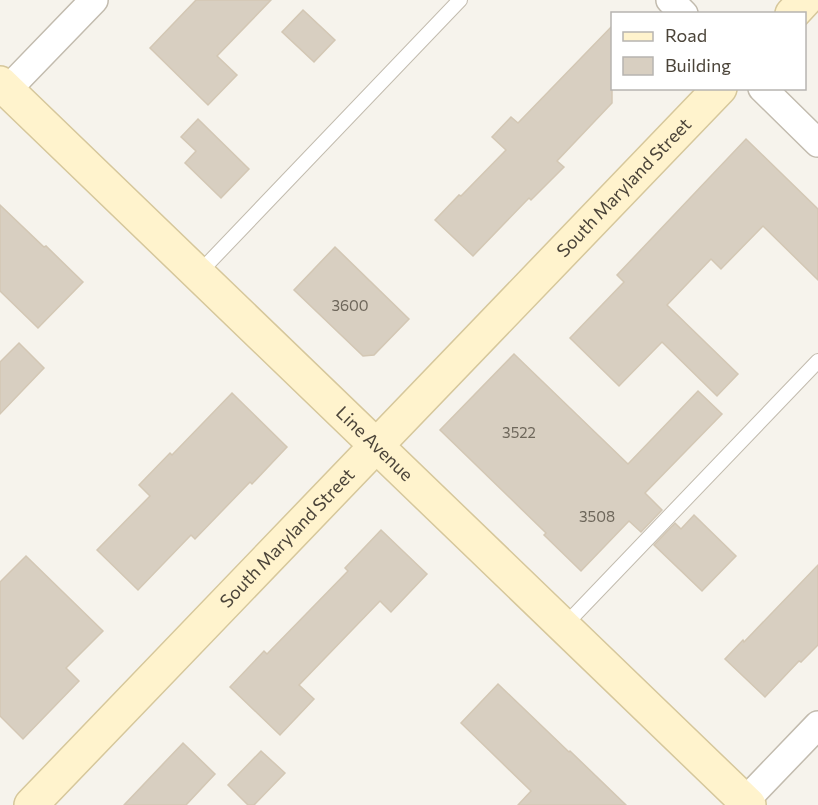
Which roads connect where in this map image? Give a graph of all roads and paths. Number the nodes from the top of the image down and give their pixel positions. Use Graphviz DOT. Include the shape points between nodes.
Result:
graph roads {
  1 [pos="94,0"];
  2 [pos="460,0"];
  3 [pos="670,0"];
  4 [pos="805,0"];
  5 [pos="682,12"];
  6 [pos="794,12"];
  7 [pos="3,87"];
  8 [pos="718,90"];
  9 [pos="764,90"];
  10 [pos="818,143"];
  11 [pos="198,274"];
  12 [pos="818,361"];
  13 [pos="376,446"];
  14 [pos="564,627"];
  15 [pos="818,725"];
  16 [pos="747,803"];
  17 [pos="31,805"];
  1 -- 7 [label="street"];
  2 -- 11 [label="lane"];
  3 -- 5 [label="street"];
  4 -- 6 [label="main road"];
  7 -- 11 [label="main road, Line Avenue"];
  8 -- 13 [label="main road, South Maryland Street"];
  9 -- 10 [label="street"];
  11 -- 13 [label="main road, Line Avenue"];
  12 -- 14 [label="lane"];
  13 -- 14 [label="main road, Line Avenue"];
  13 -- 17 [label="main road, South Maryland Street"];
  14 -- 16 [label="main road, Line Avenue"];
  15 -- 16 [label="street"];
}
